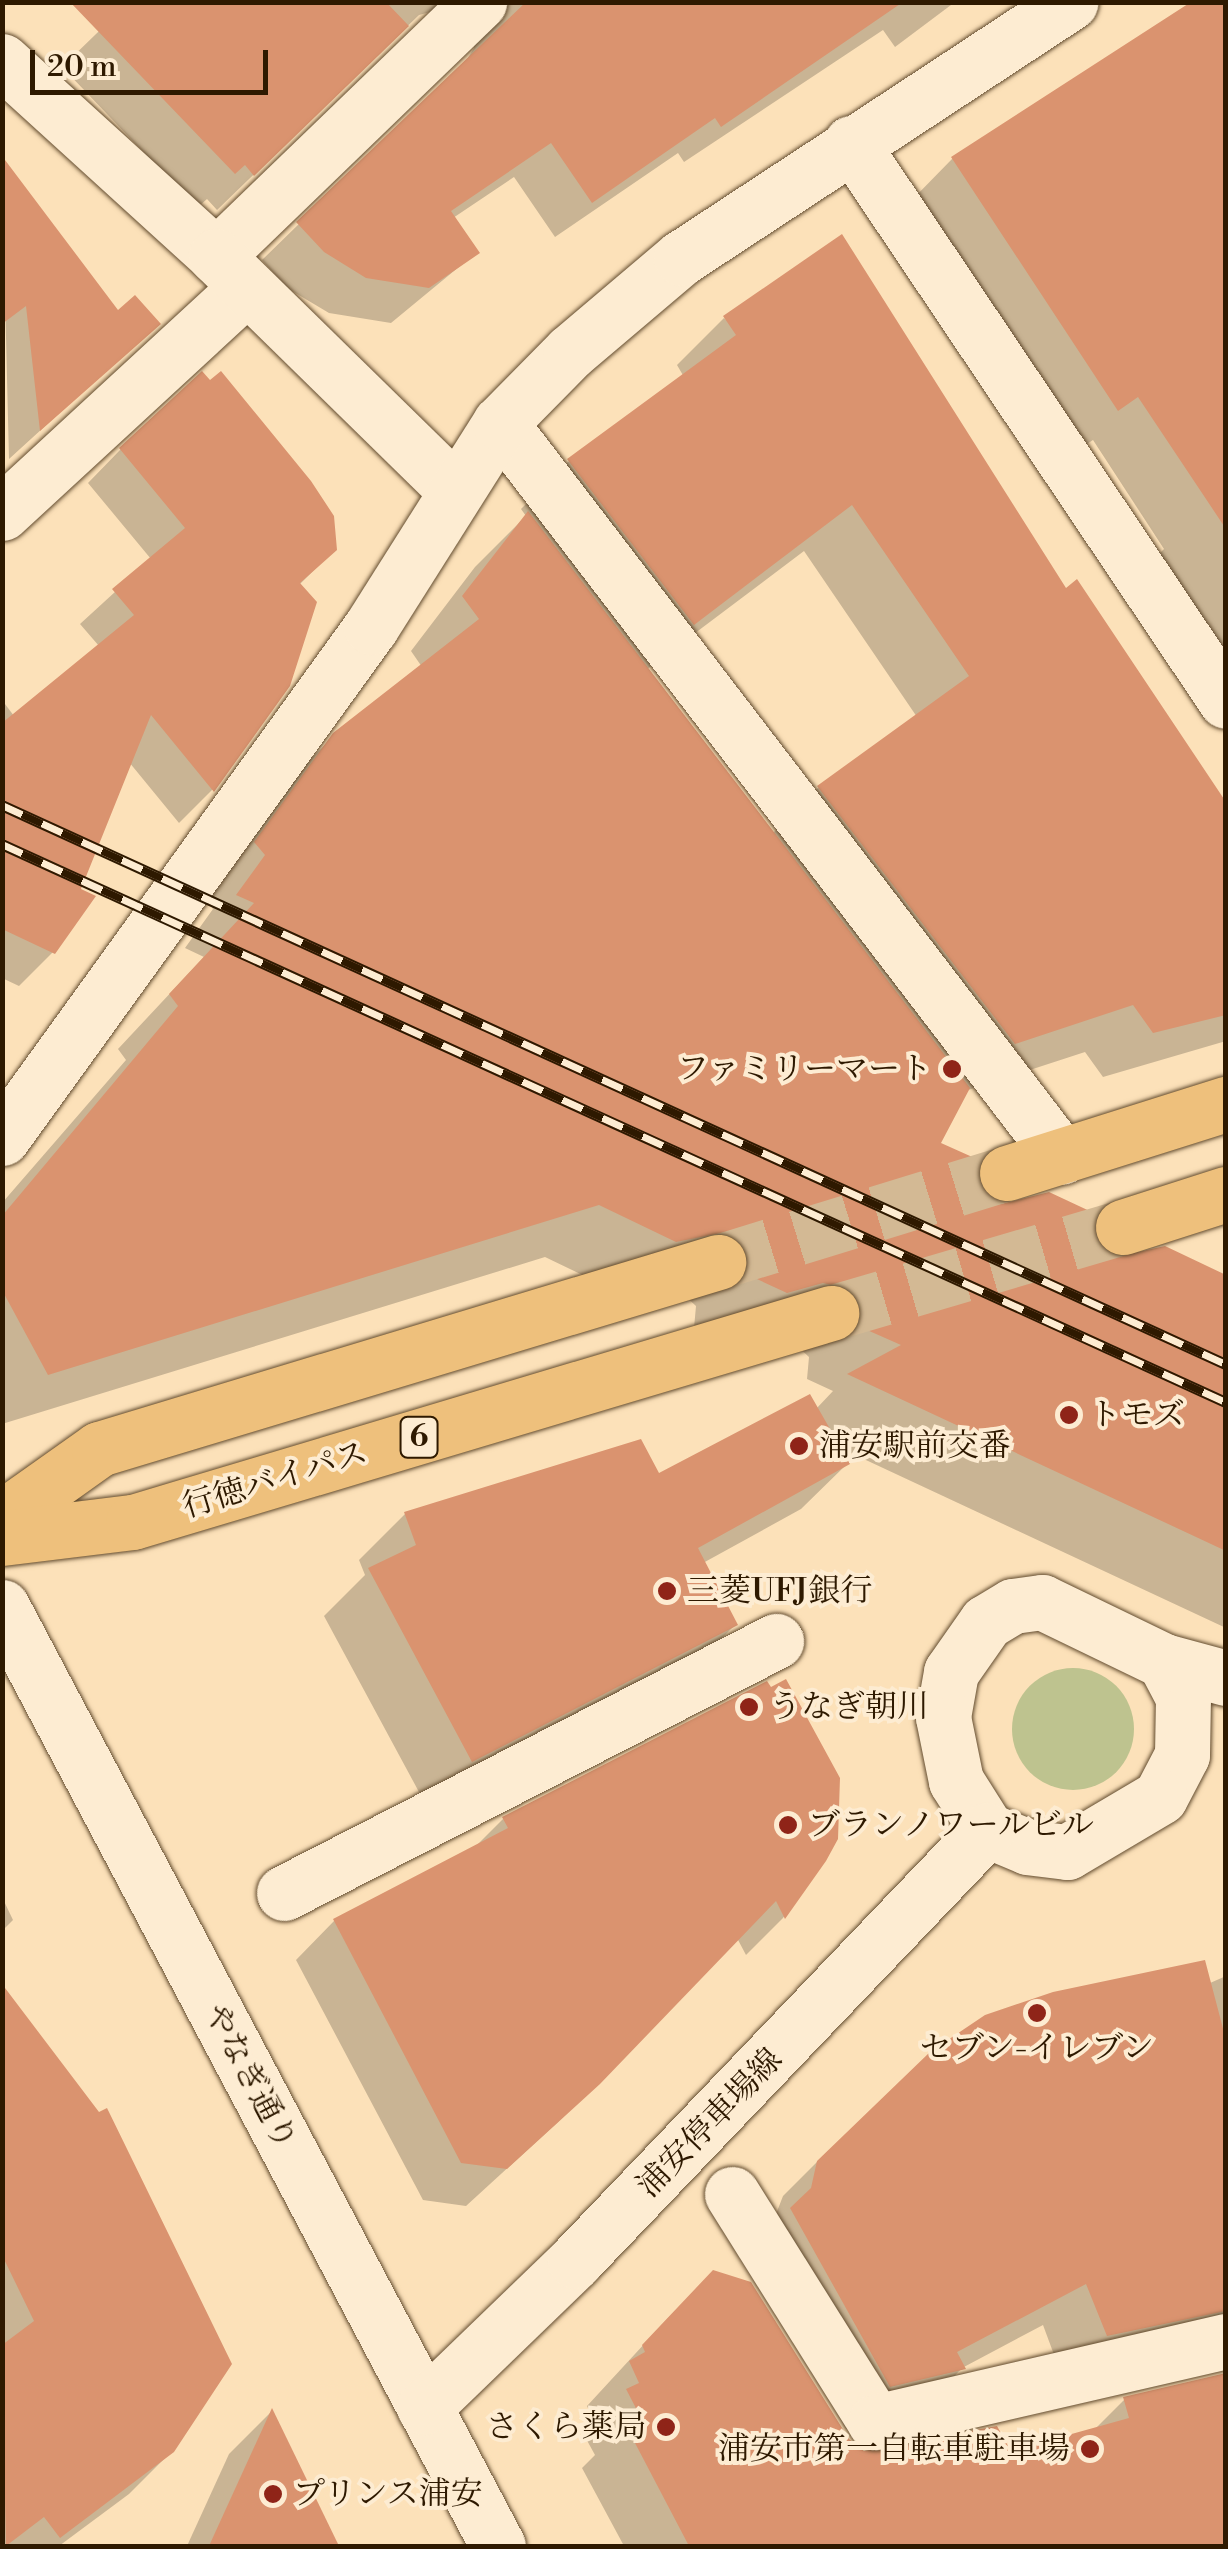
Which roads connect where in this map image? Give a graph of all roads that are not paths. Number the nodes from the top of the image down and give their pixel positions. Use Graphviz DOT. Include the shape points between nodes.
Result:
graph roads {
  1 [pos="480,2"];
  2 [pos="1070,2"];
  3 [pos="2,60"];
  4 [pos="851,144"];
  5 [pos="231,272"];
  6 [pos="500,423"];
  7 [pos="454,489"];
  8 [pos="2,512"];
  9 [pos="1226,701"];
  10 [pos="1226,1104"];
  11 [pos="2,1138"];
  12 [pos="1062,1157"];
  13 [pos="1007,1173"];
  14 [pos="1226,1194"];
  15 [pos="1123,1227"];
  16 [pos="718,1262"];
  17 [pos="831,1314"];
  18 [pos="2,1518"];
  19 [pos="2,1538"];
  20 [pos="2,1607"];
  21 [pos="776,1641"];
  22 [pos="1164,1661"];
  23 [pos="1226,1678"];
  24 [pos="987,1830"];
  25 [pos="284,1893"];
  26 [pos="732,2194"];
  27 [pos="1226,2341"];
  28 [pos="424,2408"];
  29 [pos="498,2546"];
  1 -- 5 [label="street"];
  2 -- 4 [label="street"];
  3 -- 5 [label="street"];
  4 -- 6 [label="street" via="680,258 570,352"];
  4 -- 9 [label="street"];
  5 -- 7 [label="street"];
  5 -- 8 [label="street"];
  6 -- 7 [label="street"];
  6 -- 12 [label="street"];
  7 -- 11 [label="street" via="371,627"];
  10 -- 12 [label="main road"];
  12 -- 13 [label="main road"];
  14 -- 15 [label="main road"];
  16 -- 18 [label="main road" via="100,1449"];
  17 -- 19 [label="main road, 行徳バイパス / 6" via="133,1522"];
  20 -- 28 [label="street, やなぎ通り"];
  21 -- 25 [label="street"];
  22 -- 23 [label="street"];
  22 -- 24 [label="street" via="1183,1697 1182,1755 1160,1797 1067,1852 1028,1847"];
  22 -- 24 [label="street" via="1042,1602 1014,1606 986,1622 951,1672 943,1717 956,1781"];
  24 -- 28 [label="street, 浦安停車場線" via="575,2261"];
  26 -- 27 [label="street" via="875,2422"];
  28 -- 29 [label="street, やなぎ通り"];
}
